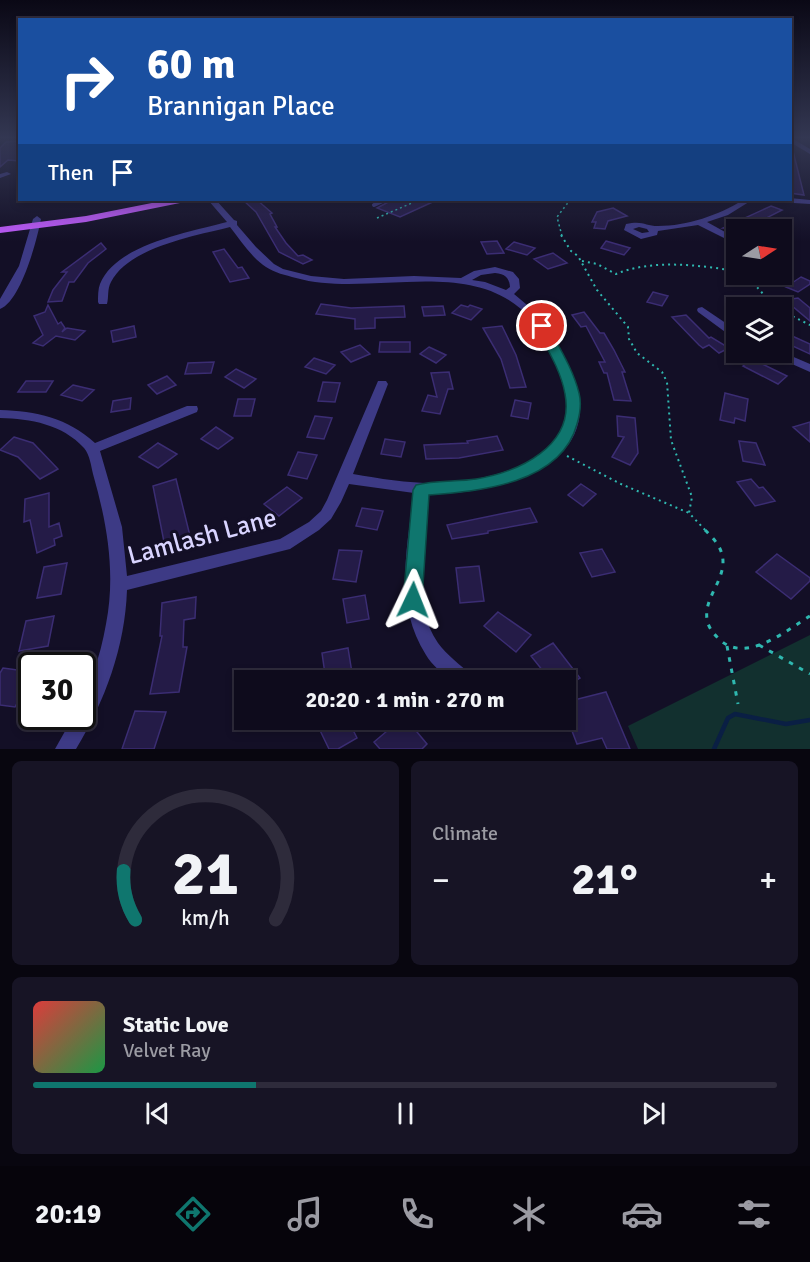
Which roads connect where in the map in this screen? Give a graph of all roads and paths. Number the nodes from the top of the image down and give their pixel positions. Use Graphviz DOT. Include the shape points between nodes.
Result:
graph roads {
  1 [pos="149,201"];
  2 [pos="175,201"];
  3 [pos="213,201"];
  4 [pos="383,201"];
  5 [pos="417,201"];
  6 [pos="569,201"];
  7 [pos="747,201"];
  8 [pos="792,201"];
  9 [pos="810,202"];
  10 [pos="374,205"];
  11 [pos="377,218"];
  12 [pos="0,223"];
  13 [pos="37,223"];
  14 [pos="701,223"];
  15 [pos="234,224"];
  16 [pos="654,229"];
  17 [pos="0,230"];
  18 [pos="726,236"];
  19 [pos="581,261"];
  20 [pos="726,269"];
  21 [pos="464,281"];
  22 [pos="508,294"];
  23 [pos="102,302"];
  24 [pos="0,306"];
  25 [pos="702,310"];
  26 [pos="792,316"];
  27 [pos="810,325"];
  28 [pos="726,328"];
  29 [pos="792,361"];
  30 [pos="810,368"];
  31 [pos="382,384"];
  32 [pos="192,409"];
  33 [pos="0,414"];
  34 [pos="93,449"];
  35 [pos="556,450"];
  36 [pos="346,477"];
  37 [pos="422,490"];
  38 [pos="689,513"];
  39 [pos="119,585"];
  40 [pos="810,616"];
  41 [pos="759,645"];
  42 [pos="727,646"];
  43 [pos="453,670"];
  44 [pos="810,674"];
  45 [pos="738,704"];
  46 [pos="65,749"];
  1 -- 13 [label="main road"];
  2 -- 13 [label="main road" via="106,216"];
  3 -- 15 [label="street"];
  4 -- 10 [label="lane"];
  5 -- 11 [label="path"];
  6 -- 19 [label="path" via="556,223"];
  7 -- 14 [label="street"];
  8 -- 9 [label="street"];
  12 -- 13 [label="main road"];
  13 -- 17 [label="main road"];
  13 -- 24 [label="street" via="14,286"];
  14 -- 16 [label="street"];
  14 -- 18 [label="street"];
  15 -- 21 [label="street" via="260,258 293,275 352,283"];
  15 -- 23 [label="street" via="164,242 128,258 105,280 100,290"];
  19 -- 20 [label="path" via="616,274 631,268 690,264"];
  19 -- 38 [label="path" via="597,290 628,327 637,353 662,372 667,382 671,440 692,496"];
  21 -- 22 [label="street"];
  21 -- 22 [label="street" via="482,271 502,271 516,283"];
  22 -- 35 [label="street" via="537,319 570,384 572,420"];
  25 -- 28 [label="street"];
  26 -- 27 [label="path"];
  29 -- 30 [label="street"];
  31 -- 36 [label="street, Lamlash Lane"];
  32 -- 34 [label="street"];
  33 -- 34 [label="street" via="52,420 69,428"];
  34 -- 39 [label="street" via="116,538"];
  35 -- 37 [label="street" via="540,464 499,480"];
  35 -- 38 [label="path"];
  36 -- 37 [label="street"];
  36 -- 39 [label="street, Lamlash Lane" via="326,515 284,544"];
  37 -- 43 [label="street" via="413,582 416,616 433,651"];
  38 -- 42 [label="path" via="720,549 723,562 709,599 707,622 713,635"];
  39 -- 46 [label="street" via="107,659 86,714"];
  40 -- 41 [label="path"];
  41 -- 42 [label="path" via="741,649"];
  41 -- 44 [label="path"];
  42 -- 45 [label="path"];
}
